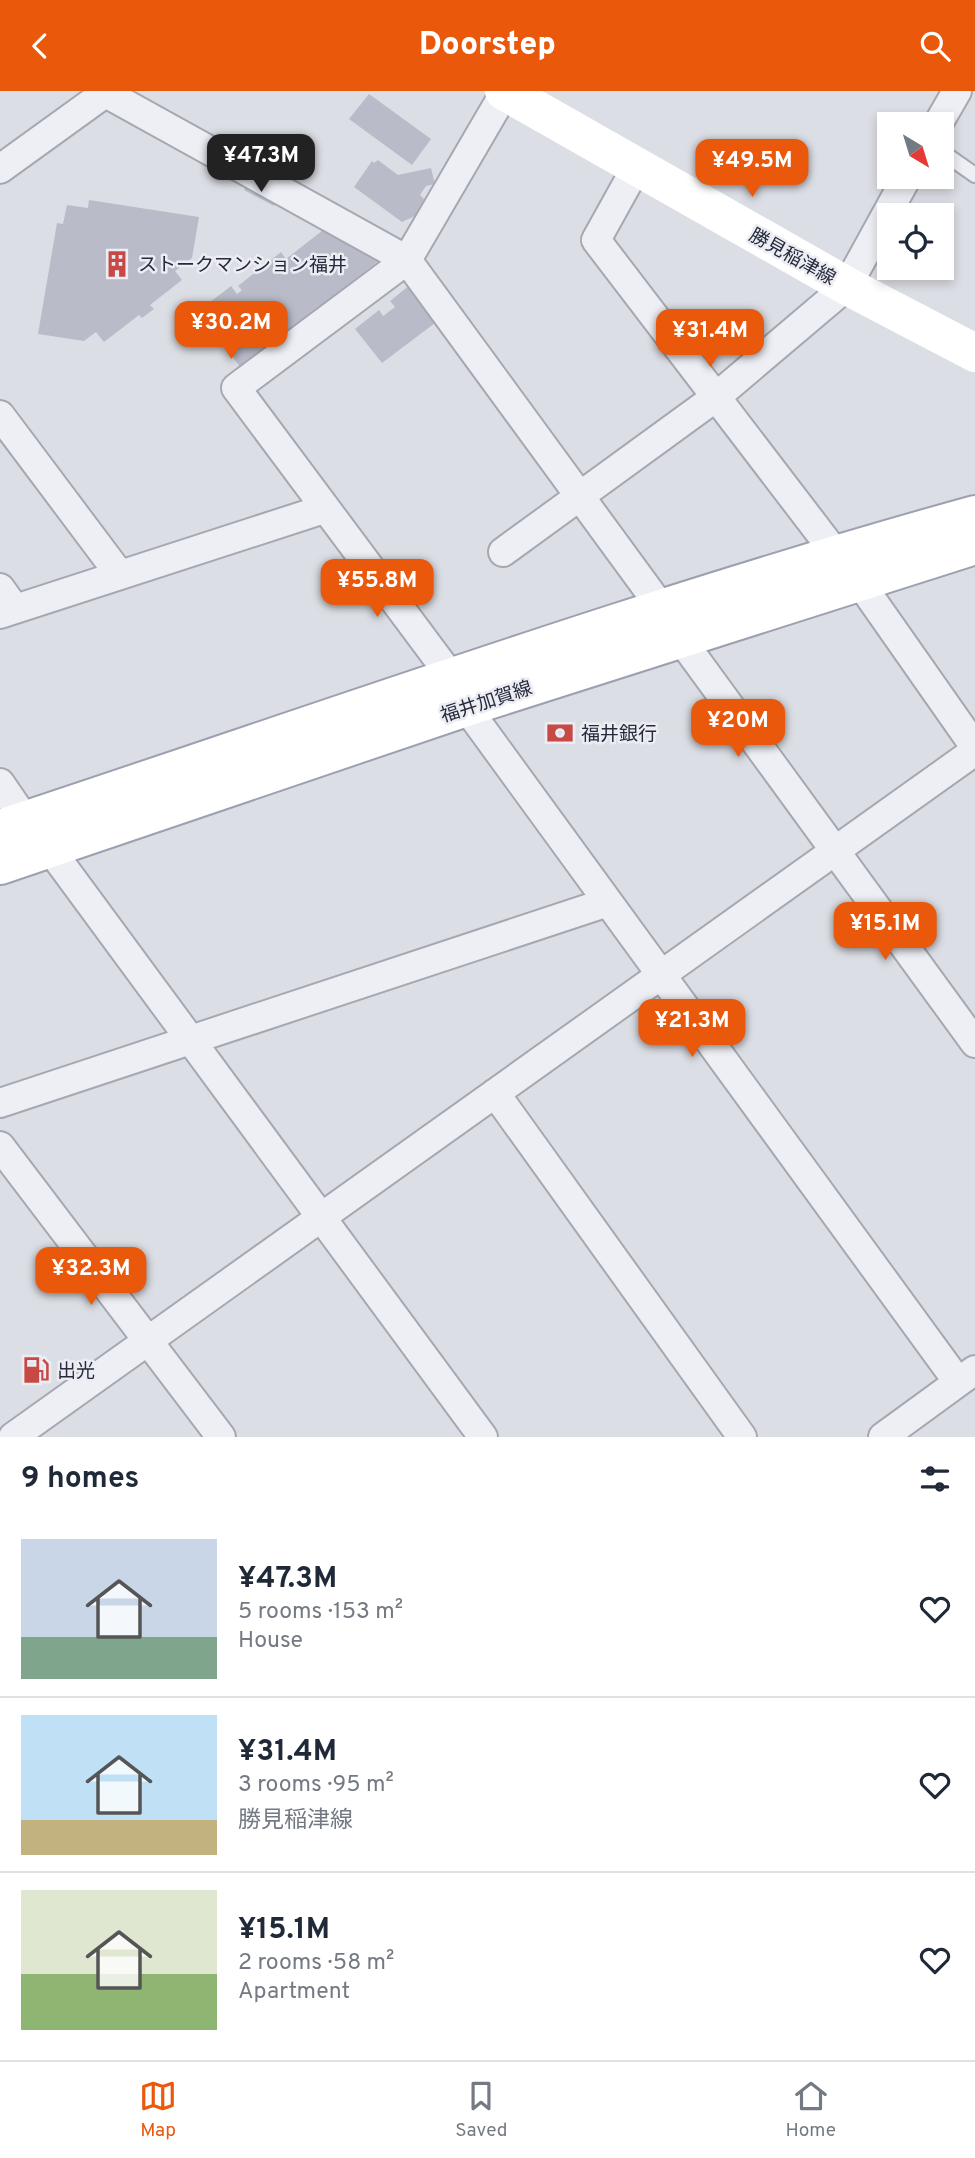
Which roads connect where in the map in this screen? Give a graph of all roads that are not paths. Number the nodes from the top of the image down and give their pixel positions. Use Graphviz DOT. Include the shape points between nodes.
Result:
graph roads {
  1 [pos="505,91"];
  2 [pos="957,91"];
  3 [pos="106,92"];
  4 [pos="945,112"];
  5 [pos="954,160"];
  6 [pos="636,168"];
  7 [pos="0,169"];
  8 [pos="975,175"];
  9 [pos="900,189"];
  10 [pos="407,260"];
  11 [pos="846,286"];
  12 [pos="975,353"];
  13 [pos="716,397"];
  14 [pos="0,415"];
  15 [pos="581,496"];
  16 [pos="324,509"];
  17 [pos="975,515"];
  18 [pos="975,545"];
  19 [pos="503,552"];
  20 [pos="847,567"];
  21 [pos="120,575"];
  22 [pos="5,604"];
  23 [pos="672,624"];
  24 [pos="458,691"];
  25 [pos="975,749"];
  26 [pos="0,783"];
  27 [pos="25,833"];
  28 [pos="835,851"];
  29 [pos="0,865"];
  30 [pos="608,902"];
  31 [pos="661,975"];
  32 [pos="192,1041"];
  33 [pos="975,1043"];
  34 [pos="495,1093"];
  35 [pos="0,1103"];
  36 [pos="0,1146"];
  37 [pos="321,1218"];
  38 [pos="148,1341"];
  39 [pos="966,1376"];
  40 [pos="13,1437"];
  41 [pos="221,1437"];
  42 [pos="482,1437"];
  43 [pos="742,1437"];
  44 [pos="883,1437"];
  1 -- 6 [label="main road, 勝見稲津線"];
  1 -- 10 [label="street"];
  2 -- 4 [label="street"];
  3 -- 7 [label="street"];
  3 -- 10 [label="street"];
  5 -- 8 [label="lane"];
  6 -- 11 [label="main road, 勝見稲津線"];
  6 -- 13 [label="street" via="596,240"];
  9 -- 11 [label="street"];
  10 -- 15 [label="street"];
  10 -- 16 [label="street" via="236,388"];
  11 -- 12 [label="main road, 勝見稲津線"];
  11 -- 13 [label="street"];
  13 -- 15 [label="street"];
  13 -- 20 [label="street"];
  14 -- 21 [label="street"];
  15 -- 19 [label="street"];
  15 -- 23 [label="street"];
  16 -- 21 [label="street"];
  16 -- 24 [label="street"];
  17 -- 20 [label="main road, 福井加賀線"];
  18 -- 20 [label="main road, 福井加賀線"];
  20 -- 23 [label="main road, 福井加賀線"];
  20 -- 25 [label="street"];
  21 -- 22 [label="street"];
  23 -- 24 [label="main road, 福井加賀線"];
  23 -- 28 [label="street"];
  24 -- 27 [label="main road, 福井加賀線"];
  24 -- 30 [label="street"];
  25 -- 28 [label="street"];
  26 -- 27 [label="street"];
  27 -- 29 [label="main road, 福井加賀線"];
  27 -- 32 [label="street"];
  28 -- 31 [label="street"];
  28 -- 33 [label="street"];
  30 -- 31 [label="street"];
  30 -- 32 [label="street"];
  31 -- 34 [label="street"];
  31 -- 39 [label="street"];
  32 -- 35 [label="street"];
  32 -- 37 [label="street"];
  34 -- 37 [label="street"];
  34 -- 43 [label="street"];
  36 -- 38 [label="street"];
  37 -- 38 [label="street"];
  37 -- 42 [label="street"];
  38 -- 40 [label="street"];
  38 -- 41 [label="street"];
  39 -- 44 [label="street"];
}
